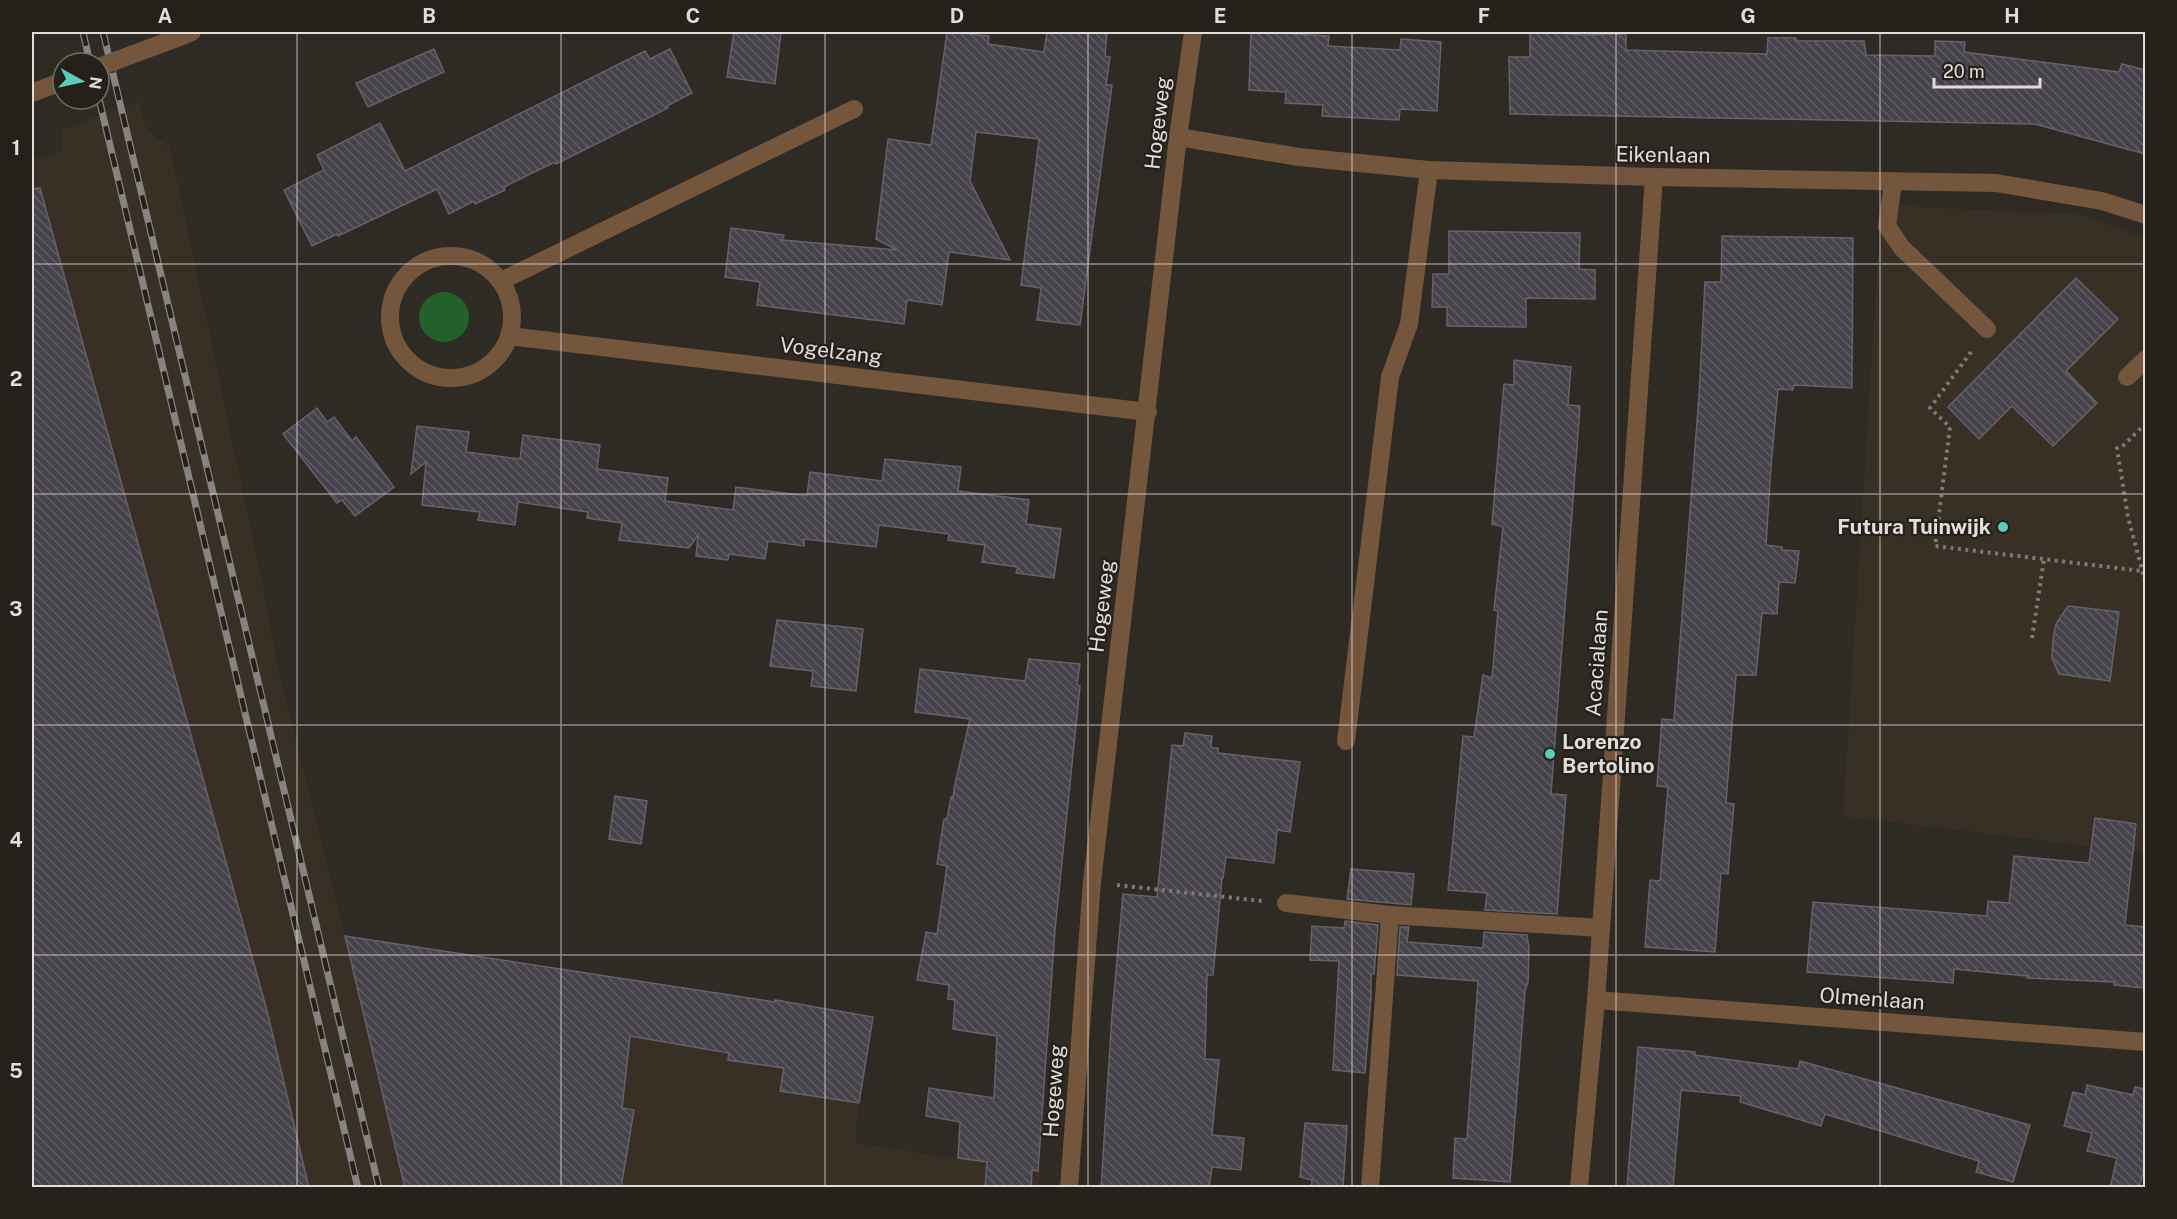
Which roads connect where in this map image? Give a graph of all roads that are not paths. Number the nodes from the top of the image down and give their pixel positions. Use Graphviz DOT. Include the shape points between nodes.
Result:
graph roads {
  1 [pos="192,32"];
  2 [pos="1193,32"];
  3 [pos="111,63"];
  4 [pos="51,86"];
  5 [pos="32,93"];
  6 [pos="854,109"];
  7 [pos="1179,137"];
  8 [pos="1429,170"];
  9 [pos="1654,177"];
  10 [pos="1893,182"];
  11 [pos="2145,215"];
  12 [pos="501,281"];
  13 [pos="1988,329"];
  14 [pos="509,336"];
  15 [pos="2145,359"];
  16 [pos="2127,377"];
  17 [pos="1148,412"];
  18 [pos="1346,741"];
  19 [pos="1286,903"];
  20 [pos="1390,915"];
  21 [pos="1601,928"];
  22 [pos="1596,1000"];
  23 [pos="2145,1042"];
  24 [pos="1069,1188"];
  25 [pos="1370,1188"];
  26 [pos="1579,1188"];
  1 -- 3 [label="street, bridge"];
  2 -- 7 [label="street, Hogeweg"];
  4 -- 5 [label="street"];
  6 -- 12 [label="street"];
  7 -- 8 [label="street, Eikenlaan" via="1299,157"];
  7 -- 17 [label="street, Hogeweg"];
  8 -- 9 [label="street, Eikenlaan"];
  8 -- 18 [label="street" via="1409,324 1390,377"];
  9 -- 10 [label="street, Eikenlaan"];
  9 -- 21 [label="street, Acacialaan"];
  10 -- 11 [label="street, Eikenlaan" via="1996,183 2102,201"];
  10 -- 13 [label="street" via="1887,226 1902,248"];
  12 -- 14 [label="street" via="512,314"];
  12 -- 14 [label="street" via="486,266 466,257 433,257 414,267 399,282 390,303 389,325 398,350 413,366 432,376 454,379 475,374 493,362"];
  14 -- 17 [label="street, Vogelzang"];
  15 -- 16 [label="street"];
  17 -- 24 [label="street, Hogeweg" via="1092,882"];
  19 -- 20 [label="street"];
  20 -- 21 [label="street"];
  20 -- 25 [label="street"];
  21 -- 22 [label="street, Acacialaan"];
  22 -- 23 [label="street, Olmenlaan"];
  22 -- 26 [label="street, Acacialaan"];
}
